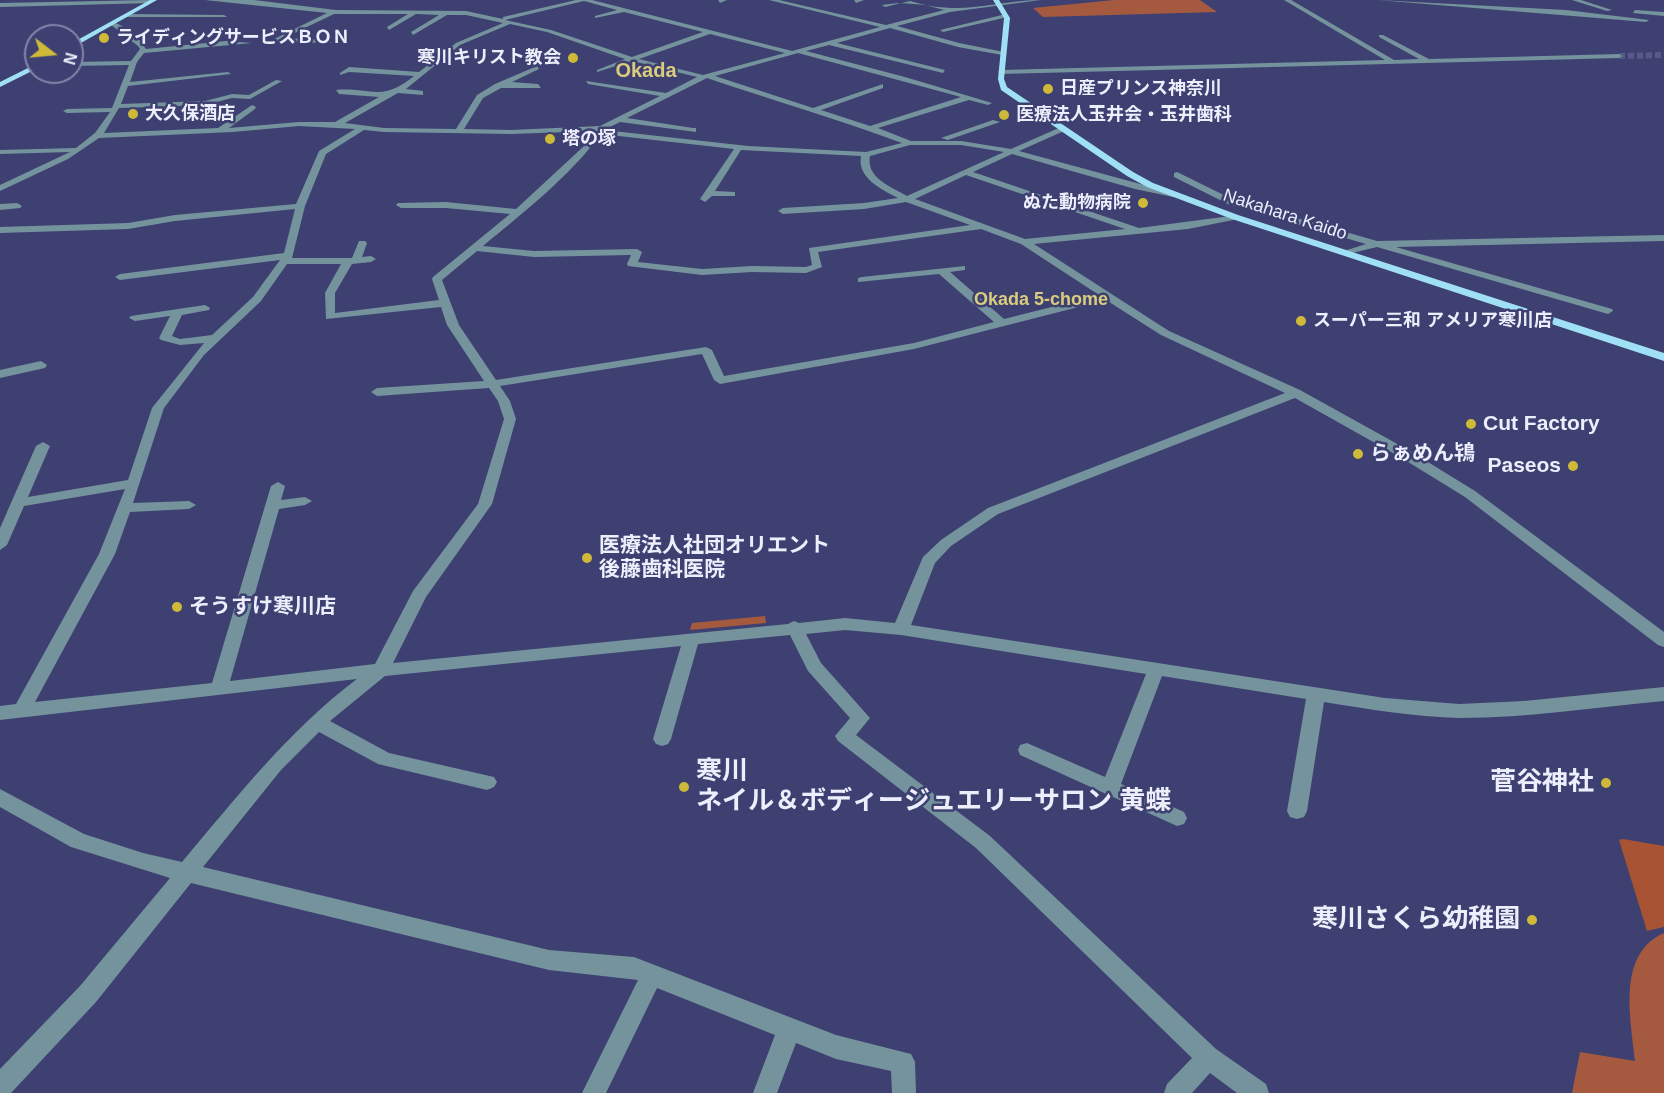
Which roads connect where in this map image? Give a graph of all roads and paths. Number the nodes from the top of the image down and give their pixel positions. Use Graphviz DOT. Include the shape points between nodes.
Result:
graph roads {
  1 [pos="138,0"];
  2 [pos="208,0"];
  3 [pos="584,0"];
  4 [pos="772,0"];
  5 [pos="910,0"];
  6 [pos="1038,0"];
  7 [pos="1287,0"];
  8 [pos="1380,0"];
  9 [pos="1575,0"];
  10 [pos="152,1"];
  11 [pos="998,2"];
  12 [pos="0,5"];
  13 [pos="885,5"];
  14 [pos="627,10"];
  15 [pos="813,10"];
  16 [pos="950,10"];
  17 [pos="1552,11"];
  18 [pos="1631,11"];
  19 [pos="333,12"];
  20 [pos="416,12"];
  21 [pos="447,12"];
  22 [pos="796,14"];
  23 [pos="1664,14"];
  24 [pos="126,16"];
  25 [pos="1006,16"];
  26 [pos="224,17"];
  27 [pos="597,17"];
  28 [pos="499,20"];
  29 [pos="510,22"];
  30 [pos="1563,22"];
  31 [pos="112,23"];
  32 [pos="888,26"];
  33 [pos="389,28"];
  34 [pos="953,28"];
  35 [pos="295,30"];
  36 [pos="943,30"];
  37 [pos="314,31"];
  38 [pos="430,31"];
  39 [pos="711,31"];
  40 [pos="964,31"];
  41 [pos="1381,36"];
  42 [pos="84,38"];
  43 [pos="183,40"];
  44 [pos="329,42"];
  45 [pos="827,42"];
  46 [pos="249,43"];
  47 [pos="142,48"];
  48 [pos="214,50"];
  49 [pos="792,51"];
  50 [pos="908,51"];
  51 [pos="1002,53"];
  52 [pos="1619,56"];
  53 [pos="889,57"];
  54 [pos="629,59"];
  55 [pos="134,61"];
  56 [pos="1429,62"];
  57 [pos="84,63"];
  58 [pos="1395,63"];
  59 [pos="938,64"];
  60 [pos="929,67"];
  61 [pos="537,68"];
  62 [pos="599,71"];
  63 [pos="943,71"];
  64 [pos="24,72"];
  65 [pos="1001,72"];
  66 [pos="528,73"];
  67 [pos="228,74"];
  68 [pos="342,74"];
  69 [pos="418,74"];
  70 [pos="544,75"];
  71 [pos="706,76"];
  72 [pos="278,81"];
  73 [pos="588,82"];
  74 [pos="127,84"];
  75 [pos="501,84"];
  76 [pos="0,85"];
  77 [pos="538,86"];
  78 [pos="880,86"];
  79 [pos="399,91"];
  80 [pos="339,92"];
  81 [pos="420,93"];
  82 [pos="470,94"];
  83 [pos="484,94"];
  84 [pos="389,95"];
  85 [pos="666,95"];
  86 [pos="968,98"];
  87 [pos="988,103"];
  88 [pos="252,107"];
  89 [pos="116,108"];
  90 [pos="66,111"];
  91 [pos="813,111"];
  92 [pos="617,119"];
  93 [pos="996,122"];
  94 [pos="337,124"];
  95 [pos="362,128"];
  96 [pos="871,128"];
  97 [pos="1061,129"];
  98 [pos="220,130"];
  99 [pos="601,130"];
  100 [pos="693,130"];
  101 [pos="459,131"];
  102 [pos="97,136"];
  103 [pos="933,142"];
  104 [pos="910,143"];
  105 [pos="739,147"];
  106 [pos="78,149"];
  107 [pos="1012,151"];
  108 [pos="0,152"];
  109 [pos="866,154"];
  110 [pos="965,172"];
  111 [pos="1177,175"];
  112 [pos="0,188"];
  113 [pos="732,194"];
  114 [pos="1173,194"];
  115 [pos="907,199"];
  116 [pos="401,205"];
  117 [pos="17,206"];
  118 [pos="300,206"];
  119 [pos="0,207"];
  120 [pos="783,211"];
  121 [pos="518,212"];
  122 [pos="1235,217"];
  123 [pos="982,227"];
  124 [pos="0,230"];
  125 [pos="1141,231"];
  126 [pos="1664,238"];
  127 [pos="362,243"];
  128 [pos="1024,243"];
  129 [pos="1377,244"];
  130 [pos="475,248"];
  131 [pos="1348,253"];
  132 [pos="286,259"];
  133 [pos="371,259"];
  134 [pos="352,261"];
  135 [pos="962,268"];
  136 [pos="942,271"];
  137 [pos="120,277"];
  138 [pos="862,280"];
  139 [pos="1107,296"];
  140 [pos="446,303"];
  141 [pos="205,309"];
  142 [pos="1608,311"];
  143 [pos="178,312"];
  144 [pos="135,318"];
  145 [pos="1002,323"];
  146 [pos="217,338"];
  147 [pos="1664,357"];
  148 [pos="41,365"];
  149 [pos="0,374"];
  150 [pos="493,384"];
  151 [pos="377,392"];
  152 [pos="1296,393"];
  153 [pos="43,446"];
  154 [pos="134,483"];
  155 [pos="279,486"];
  156 [pos="305,501"];
  157 [pos="19,503"];
  158 [pos="189,505"];
  159 [pos="273,505"];
  160 [pos="124,508"];
  161 [pos="0,545"];
  162 [pos="794,627"];
  163 [pos="901,629"];
  164 [pos="692,638"];
  165 [pos="1664,641"];
  166 [pos="1156,669"];
  167 [pos="381,670"];
  168 [pos="219,688"];
  169 [pos="1316,694"];
  170 [pos="1664,694"];
  171 [pos="22,710"];
  172 [pos="0,713"];
  173 [pos="317,722"];
  174 [pos="662,739"];
  175 [pos="1027,750"];
  176 [pos="487,782"];
  177 [pos="1110,787"];
  178 [pos="0,797"];
  179 [pos="1297,811"];
  180 [pos="1177,818"];
  181 [pos="186,873"];
  182 [pos="652,975"];
  183 [pos="789,1029"];
  184 [pos="1208,1057"];
  185 [pos="0,1087"];
  186 [pos="594,1092"];
  187 [pos="765,1093"];
  188 [pos="904,1093"];
  189 [pos="1176,1093"];
  190 [pos="1257,1093"];
  1 -- 10 [label="street"];
  2 -- 19 [label="street"];
  3 -- 14 [label="street"];
  3 -- 28 [label="street"];
  4 -- 15 [label="street"];
  5 -- 13 [label="street"];
  5 -- 16 [label="street"];
  6 -- 11 [label="street"];
  7 -- 58 [label="street"];
  8 -- 17 [label="street"];
  9 -- 18 [label="street"];
  10 -- 12 [label="street"];
  10 -- 24 [label="main road"];
  11 -- 16 [label="street"];
  11 -- 25 [label="main road"];
  14 -- 27 [label="street"];
  14 -- 39 [label="street"];
  15 -- 22 [label="street"];
  15 -- 32 [label="street"];
  16 -- 32 [label="street"];
  17 -- 18 [label="street" via="1646,20"];
  17 -- 30 [label="street"];
  18 -- 23 [label="street"];
  19 -- 20 [label="street"];
  19 -- 35 [label="street"];
  20 -- 21 [label="street"];
  20 -- 33 [label="street"];
  21 -- 28 [label="street"];
  21 -- 38 [label="street" via="415,32"];
  24 -- 26 [label="street"];
  24 -- 31 [label="main road"];
  25 -- 34 [label="street"];
  25 -- 51 [label="main road"];
  28 -- 29 [label="street"];
  29 -- 54 [label="street"];
  29 -- 69 [label="street" via="458,44"];
  31 -- 42 [label="main road"];
  31 -- 47 [label="street"];
  32 -- 45 [label="street"];
  32 -- 51 [label="street" via="952,45"];
  34 -- 36 [label="street"];
  34 -- 40 [label="street"];
  35 -- 37 [label="street"];
  35 -- 44 [label="street" via="276,40"];
  39 -- 49 [label="street"];
  39 -- 54 [label="street"];
  41 -- 56 [label="street"];
  43 -- 47 [label="street"];
  45 -- 49 [label="street"];
  45 -- 53 [label="street"];
  46 -- 47 [label="street"];
  47 -- 55 [label="street"];
  48 -- 55 [label="street"];
  49 -- 71 [label="street"];
  49 -- 86 [label="street"];
  50 -- 53 [label="street"];
  51 -- 65 [label="main road"];
  52 -- 56 [label="street"];
  53 -- 60 [label="street"];
  54 -- 62 [label="street"];
  54 -- 71 [label="street"];
  55 -- 57 [label="street"];
  55 -- 74 [label="street"];
  56 -- 58 [label="street"];
  58 -- 65 [label="street"];
  59 -- 60 [label="street"];
  60 -- 63 [label="street"];
  61 -- 66 [label="street"];
  64 -- 76 [label="main road"];
  65 -- 97 [label="main road, Nakahara Kaido" via="1004,88"];
  66 -- 70 [label="street"];
  66 -- 75 [label="street"];
  67 -- 74 [label="street"];
  68 -- 69 [label="street" via="351,68 348,70"];
  69 -- 79 [label="street"];
  71 -- 85 [label="street"];
  71 -- 91 [label="street"];
  72 -- 89 [label="street" via="250,96"];
  73 -- 85 [label="street"];
  74 -- 89 [label="street"];
  75 -- 77 [label="street"];
  75 -- 83 [label="street"];
  78 -- 91 [label="street"];
  79 -- 81 [label="street"];
  79 -- 84 [label="street"];
  80 -- 84 [label="street"];
  82 -- 83 [label="street"];
  83 -- 101 [label="street"];
  84 -- 94 [label="street"];
  85 -- 92 [label="street"];
  86 -- 87 [label="street"];
  86 -- 96 [label="street"];
  88 -- 98 [label="street"];
  89 -- 90 [label="street"];
  89 -- 102 [label="street"];
  91 -- 96 [label="street"];
  92 -- 99 [label="street"];
  92 -- 100 [label="street"];
  93 -- 103 [label="street"];
  94 -- 95 [label="street"];
  94 -- 98 [label="street"];
  95 -- 101 [label="street"];
  95 -- 118 [label="street" via="322,153"];
  96 -- 104 [label="street"];
  97 -- 107 [label="street"];
  97 -- 114 [label="main road, Nakahara Kaido" via="1130,174"];
  98 -- 102 [label="street"];
  99 -- 101 [label="street"];
  99 -- 105 [label="street"];
  99 -- 121 [label="street"];
  102 -- 106 [label="street"];
  103 -- 104 [label="street"];
  103 -- 107 [label="street"];
  104 -- 109 [label="street"];
  105 -- 109 [label="street"];
  105 -- 113 [label="street" via="707,196"];
  106 -- 108 [label="street"];
  106 -- 112 [label="street"];
  107 -- 110 [label="street"];
  107 -- 114 [label="street"];
  109 -- 115 [label="street" via="864,165 869,175"];
  110 -- 115 [label="street"];
  110 -- 125 [label="street"];
  111 -- 129 [label="street" via="1231,202"];
  114 -- 122 [label="main road, Nakahara Kaido"];
  115 -- 120 [label="street"];
  115 -- 123 [label="street"];
  116 -- 121 [label="street"];
  117 -- 119 [label="street"];
  118 -- 124 [label="street" via="128,226"];
  118 -- 132 [label="street"];
  121 -- 130 [label="street"];
  122 -- 125 [label="street"];
  122 -- 131 [label="main road, Nakahara Kaido"];
  123 -- 128 [label="street"];
  123 -- 130 [label="street" via="813,250 817,267 806,270 702,272 632,264 637,252 534,254"];
  125 -- 128 [label="street"];
  126 -- 129 [label="street"];
  127 -- 134 [label="street"];
  128 -- 139 [label="street"];
  129 -- 131 [label="street"];
  129 -- 142 [label="street"];
  130 -- 140 [label="street" via="437,279"];
  131 -- 147 [label="main road, Nakahara Kaido"];
  132 -- 134 [label="street"];
  132 -- 137 [label="street"];
  132 -- 146 [label="street" via="257,299"];
  133 -- 134 [label="street"];
  134 -- 140 [label="street" via="330,292 330,317"];
  135 -- 136 [label="street"];
  136 -- 138 [label="street"];
  136 -- 145 [label="street"];
  139 -- 145 [label="street"];
  139 -- 152 [label="street" via="1165,333"];
  140 -- 150 [label="street" via="453,325"];
  141 -- 143 [label="street"];
  143 -- 144 [label="street"];
  143 -- 146 [label="street" via="165,338 180,342"];
  145 -- 150 [label="street" via="914,346 720,380 706,350"];
  146 -- 154 [label="street" via="200,353 158,408"];
  148 -- 149 [label="street"];
  150 -- 151 [label="street"];
  150 -- 167 [label="street" via="510,419 485,504 419,595"];
  152 -- 163 [label="street" via="993,512 946,543 928,561"];
  152 -- 165 [label="street" via="1470,494"];
  153 -- 157 [label="street"];
  154 -- 157 [label="street"];
  154 -- 160 [label="street"];
  155 -- 159 [label="street"];
  156 -- 159 [label="street"];
  157 -- 161 [label="street"];
  158 -- 160 [label="street"];
  159 -- 168 [label="street"];
  160 -- 171 [label="street" via="106,554"];
  162 -- 163 [label="street" via="845,624"];
  162 -- 164 [label="street"];
  162 -- 184 [label="street" via="814,667 861,718 844,736 983,842"];
  163 -- 166 [label="street"];
  164 -- 167 [label="street"];
  164 -- 174 [label="street"];
  166 -- 169 [label="street"];
  166 -- 177 [label="street"];
  167 -- 168 [label="street"];
  167 -- 173 [label="street"];
  168 -- 171 [label="street"];
  169 -- 170 [label="street" via="1459,711"];
  169 -- 179 [label="street"];
  171 -- 172 [label="street"];
  173 -- 176 [label="street" via="385,759"];
  173 -- 181 [label="street" via="274,765"];
  175 -- 177 [label="street"];
  177 -- 180 [label="street"];
  178 -- 181 [label="street" via="78,841"];
  181 -- 182 [label="street" via="549,960 634,968"];
  181 -- 185 [label="street" via="88,994"];
  182 -- 183 [label="street"];
  182 -- 186 [label="street"];
  183 -- 187 [label="street"];
  183 -- 188 [label="street" via="836,1047 903,1062"];
  184 -- 189 [label="street"];
  184 -- 190 [label="street"];
}
